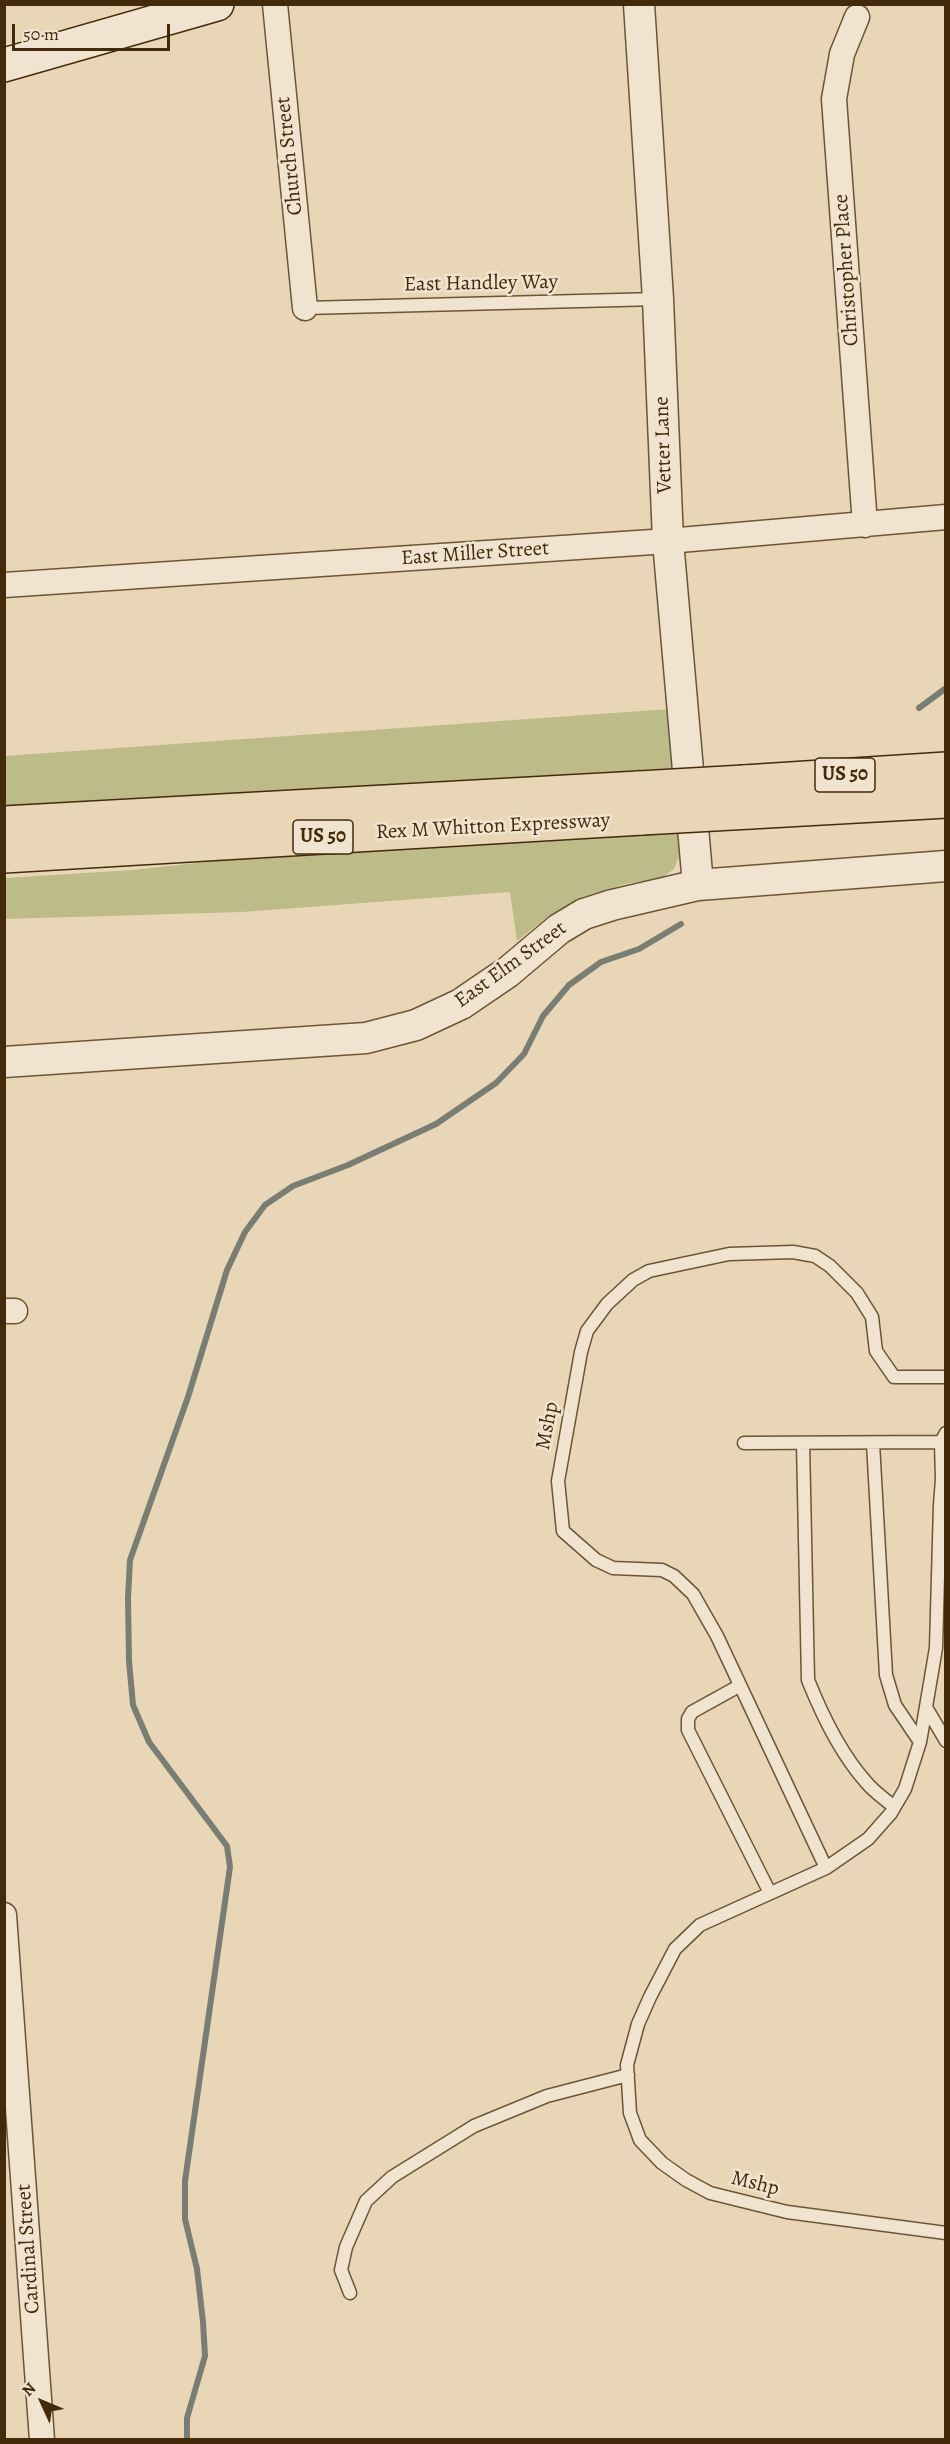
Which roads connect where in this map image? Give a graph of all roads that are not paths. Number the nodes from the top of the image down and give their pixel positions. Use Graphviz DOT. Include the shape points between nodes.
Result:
graph roads {
  1 [pos="217,4"];
  2 [pos="275,4"];
  3 [pos="639,4"];
  4 [pos="857,17"];
  5 [pos="4,65"];
  6 [pos="658,299"];
  7 [pos="305,308"];
  8 [pos="945,517"];
  9 [pos="866,525"];
  10 [pos="668,541"];
  11 [pos="4,585"];
  12 [pos="945,769"];
  13 [pos="747,797"];
  14 [pos="945,801"];
  15 [pos="641,803"];
  16 [pos="4,823"];
  17 [pos="4,856"];
  18 [pos="945,866"];
  19 [pos="698,885"];
  20 [pos="4,1062"];
  21 [pos="945,1377"];
  22 [pos="943,1438"];
  23 [pos="744,1443"];
  24 [pos="803,1443"];
  25 [pos="873,1443"];
  26 [pos="740,1686"];
  27 [pos="927,1709"];
  28 [pos="945,1741"];
  29 [pos="920,1742"];
  30 [pos="894,1807"];
  31 [pos="826,1868"];
  32 [pos="770,1893"];
  33 [pos="4,1915"];
  34 [pos="628,2075"];
  35 [pos="945,2233"];
  36 [pos="350,2293"];
  37 [pos="42,2439"];
  1 -- 5 [label="main road"];
  2 -- 7 [label="street, Church Street"];
  3 -- 6 [label="street, Vetter Lane"];
  4 -- 9 [label="street, Christopher Place" via="842,54 834,99"];
  6 -- 7 [label="lane, East Handley Way"];
  6 -- 10 [label="street, Vetter Lane"];
  8 -- 9 [label="street, East Miller Street"];
  9 -- 10 [label="street, East Miller Street"];
  10 -- 11 [label="street, East Miller Street"];
  10 -- 19 [label="street, Vetter Lane"];
  12 -- 13 [label="highway, Rex M Whitton Expressway / US 50"];
  13 -- 14 [label="highway, Rex M Whitton Expressway / US 50"];
  13 -- 15 [label="highway, Rex M Whitton Expressway / US 50, bridge"];
  15 -- 16 [label="highway, Rex M Whitton Expressway / US 50"];
  15 -- 17 [label="highway, Rex M Whitton Expressway / US 50"];
  18 -- 19 [label="street, East Elm Street"];
  19 -- 20 [label="street, East Elm Street" via="584,914 461,1004 416,1025 366,1038"];
  21 -- 26 [label="lane, Mshp" via="894,1377 876,1351 872,1317 857,1293 815,1256 793,1252 729,1254 648,1271 607,1304 592,1323 580,1352 558,1481 563,1531 596,1560 613,1568 662,1570 674,1576 705,1612"];
  22 -- 25 [label="lane, Mshp"];
  22 -- 27 [label="lane, Mshp" via="936,1648"];
  23 -- 24 [label="lane, Mshp"];
  24 -- 25 [label="lane, Mshp"];
  24 -- 30 [label="lane" via="808,1680 820,1711 851,1762 867,1784"];
  25 -- 29 [label="lane" via="886,1676 895,1706"];
  26 -- 31 [label="lane, Mshp"];
  26 -- 32 [label="lane" via="692,1712 688,1731"];
  27 -- 28 [label="lane"];
  27 -- 29 [label="lane, Mshp"];
  29 -- 30 [label="lane, Mshp" via="905,1789"];
  30 -- 31 [label="lane, Mshp" via="868,1839"];
  31 -- 32 [label="lane, Mshp"];
  32 -- 34 [label="lane, Mshp" via="700,1925 675,1949 638,2024 627,2064"];
  33 -- 37 [label="street, Cardinal Street"];
  34 -- 35 [label="lane, Mshp" via="630,2113 640,2140 662,2163 710,2193 787,2211"];
  34 -- 36 [label="lane" via="548,2096 474,2126 392,2177 366,2201 346,2247 341,2270"];
}
